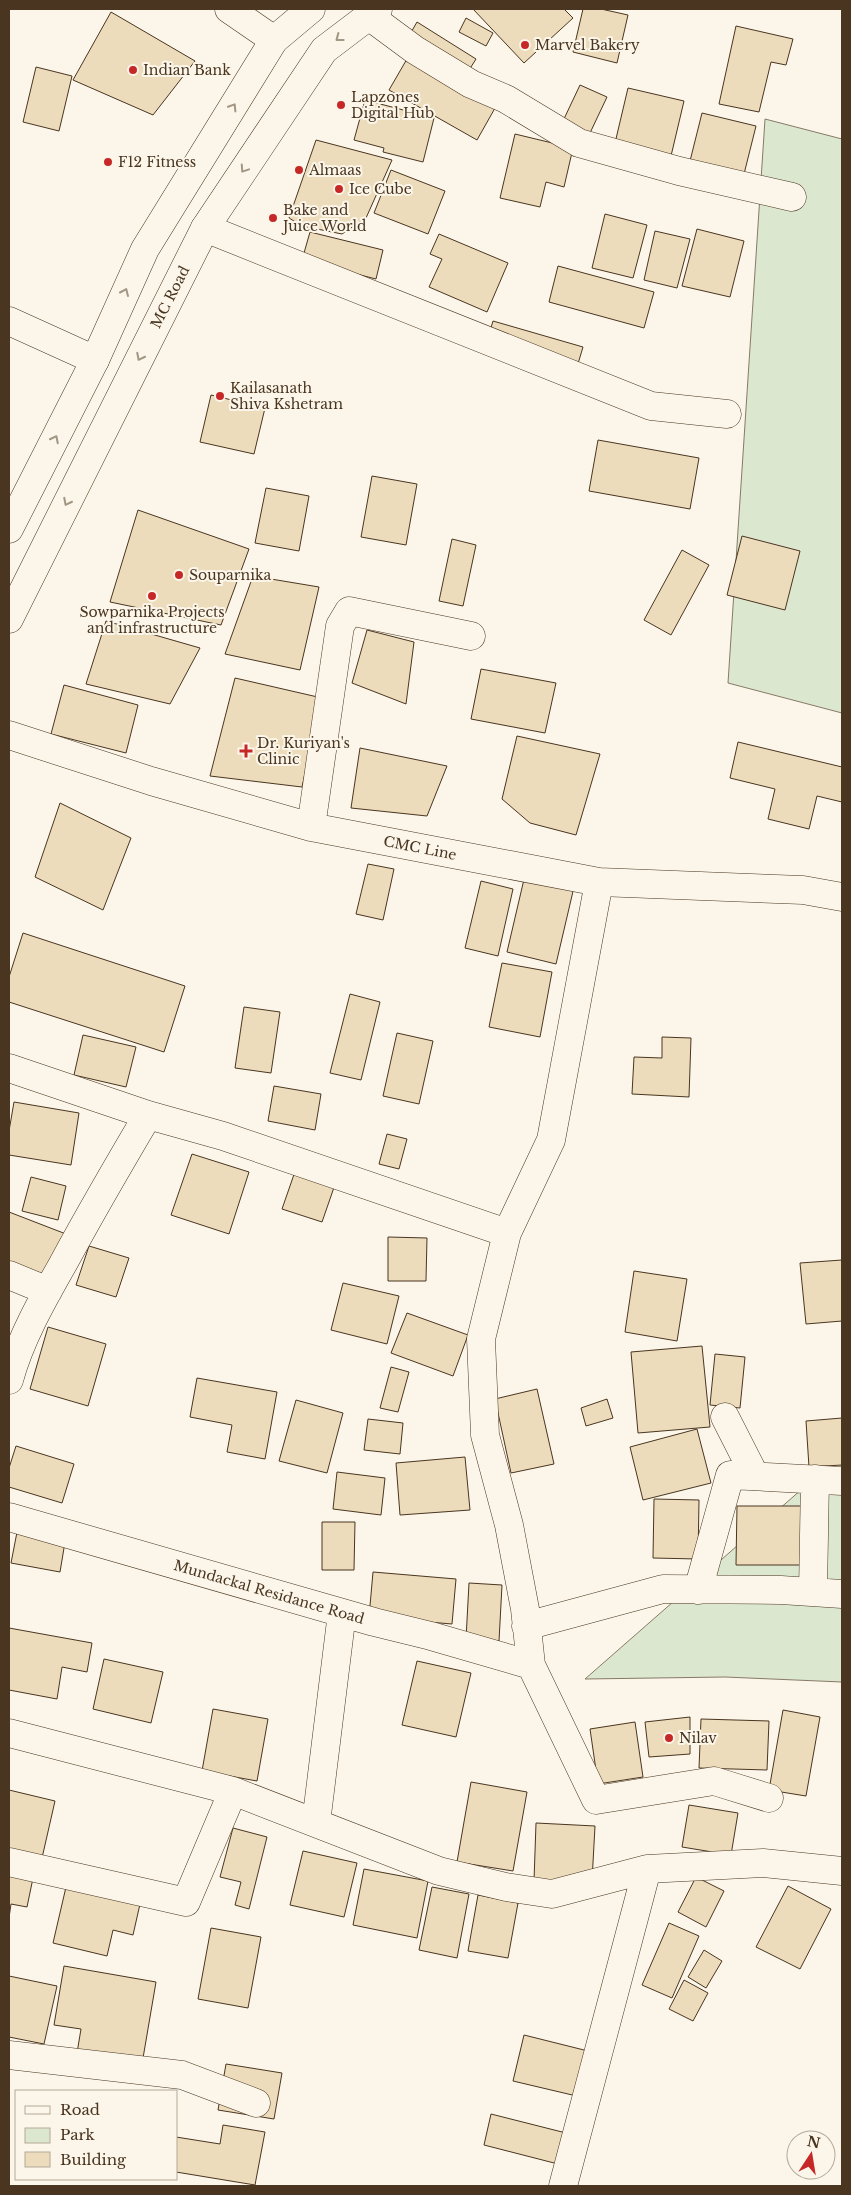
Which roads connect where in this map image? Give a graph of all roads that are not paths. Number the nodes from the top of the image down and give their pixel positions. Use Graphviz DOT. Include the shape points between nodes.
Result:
graph roads {
  1 [pos="228,9"];
  2 [pos="311,9"];
  3 [pos="373,12"];
  4 [pos="274,40"];
  5 [pos="792,197"];
  6 [pos="205,228"];
  7 [pos="9,321"];
  8 [pos="95,360"];
  9 [pos="727,414"];
  10 [pos="9,529"];
  11 [pos="9,619"];
  12 [pos="471,636"];
  13 [pos="9,735"];
  14 [pos="311,827"];
  15 [pos="600,882"];
  16 [pos="842,897"];
  17 [pos="9,1068"];
  18 [pos="148,1115"];
  19 [pos="507,1233"];
  20 [pos="9,1275"];
  21 [pos="48,1291"];
  22 [pos="9,1380"];
  23 [pos="725,1417"];
  24 [pos="755,1476"];
  25 [pos="815,1479"];
  26 [pos="842,1481"];
  27 [pos="9,1517"];
  28 [pos="698,1590"];
  29 [pos="813,1592"];
  30 [pos="842,1594"];
  31 [pos="342,1613"];
  32 [pos="526,1626"];
  33 [pos="531,1665"];
  34 [pos="9,1733"];
  35 [pos="233,1791"];
  36 [pos="769,1798"];
  37 [pos="316,1823"];
  38 [pos="9,1862"];
  39 [pos="647,1869"];
  40 [pos="842,1871"];
  41 [pos="9,2056"];
  42 [pos="256,2102"];
  43 [pos="563,2186"];
  1 -- 4 [label="street"];
  2 -- 4 [label="street"];
  3 -- 5 [label="street" via="423,55 579,143 679,171"];
  3 -- 6 [label="street, MC Road, one-way" via="324,50"];
  8 -- 4 [label="street, one-way" via="145,249"];
  6 -- 9 [label="street" via="651,406"];
  6 -- 11 [label="street, MC Road, one-way"];
  7 -- 8 [label="street"];
  10 -- 8 [label="street, one-way"];
  12 -- 14 [label="street" via="349,611 340,626"];
  13 -- 14 [label="street, CMC Line" via="151,781"];
  14 -- 15 [label="street, CMC Line"];
  15 -- 16 [label="street, CMC Line" via="803,890"];
  15 -- 19 [label="street" via="551,1140"];
  17 -- 18 [label="street"];
  18 -- 19 [label="street" via="223,1136"];
  18 -- 21 [label="street"];
  19 -- 32 [label="street" via="481,1339 485,1435 509,1525"];
  20 -- 21 [label="street"];
  21 -- 22 [label="street" via="14,1359"];
  23 -- 24 [label="street"];
  24 -- 25 [label="street"];
  24 -- 28 [label="street" via="730,1475"];
  25 -- 26 [label="street"];
  25 -- 29 [label="street"];
  27 -- 31 [label="street, Mundackal Residance Road"];
  28 -- 29 [label="street"];
  28 -- 32 [label="street" via="663,1589"];
  29 -- 30 [label="street"];
  31 -- 33 [label="street, Mundackal Residance Road"];
  31 -- 37 [label="street"];
  32 -- 33 [label="street"];
  33 -- 36 [label="street" via="596,1800 714,1781"];
  34 -- 35 [label="street"];
  35 -- 37 [label="street"];
  35 -- 38 [label="street" via="186,1902"];
  37 -- 39 [label="street" via="439,1871 552,1894"];
  39 -- 40 [label="street" via="763,1863"];
  39 -- 43 [label="street"];
  41 -- 42 [label="street" via="182,2075"];
}
